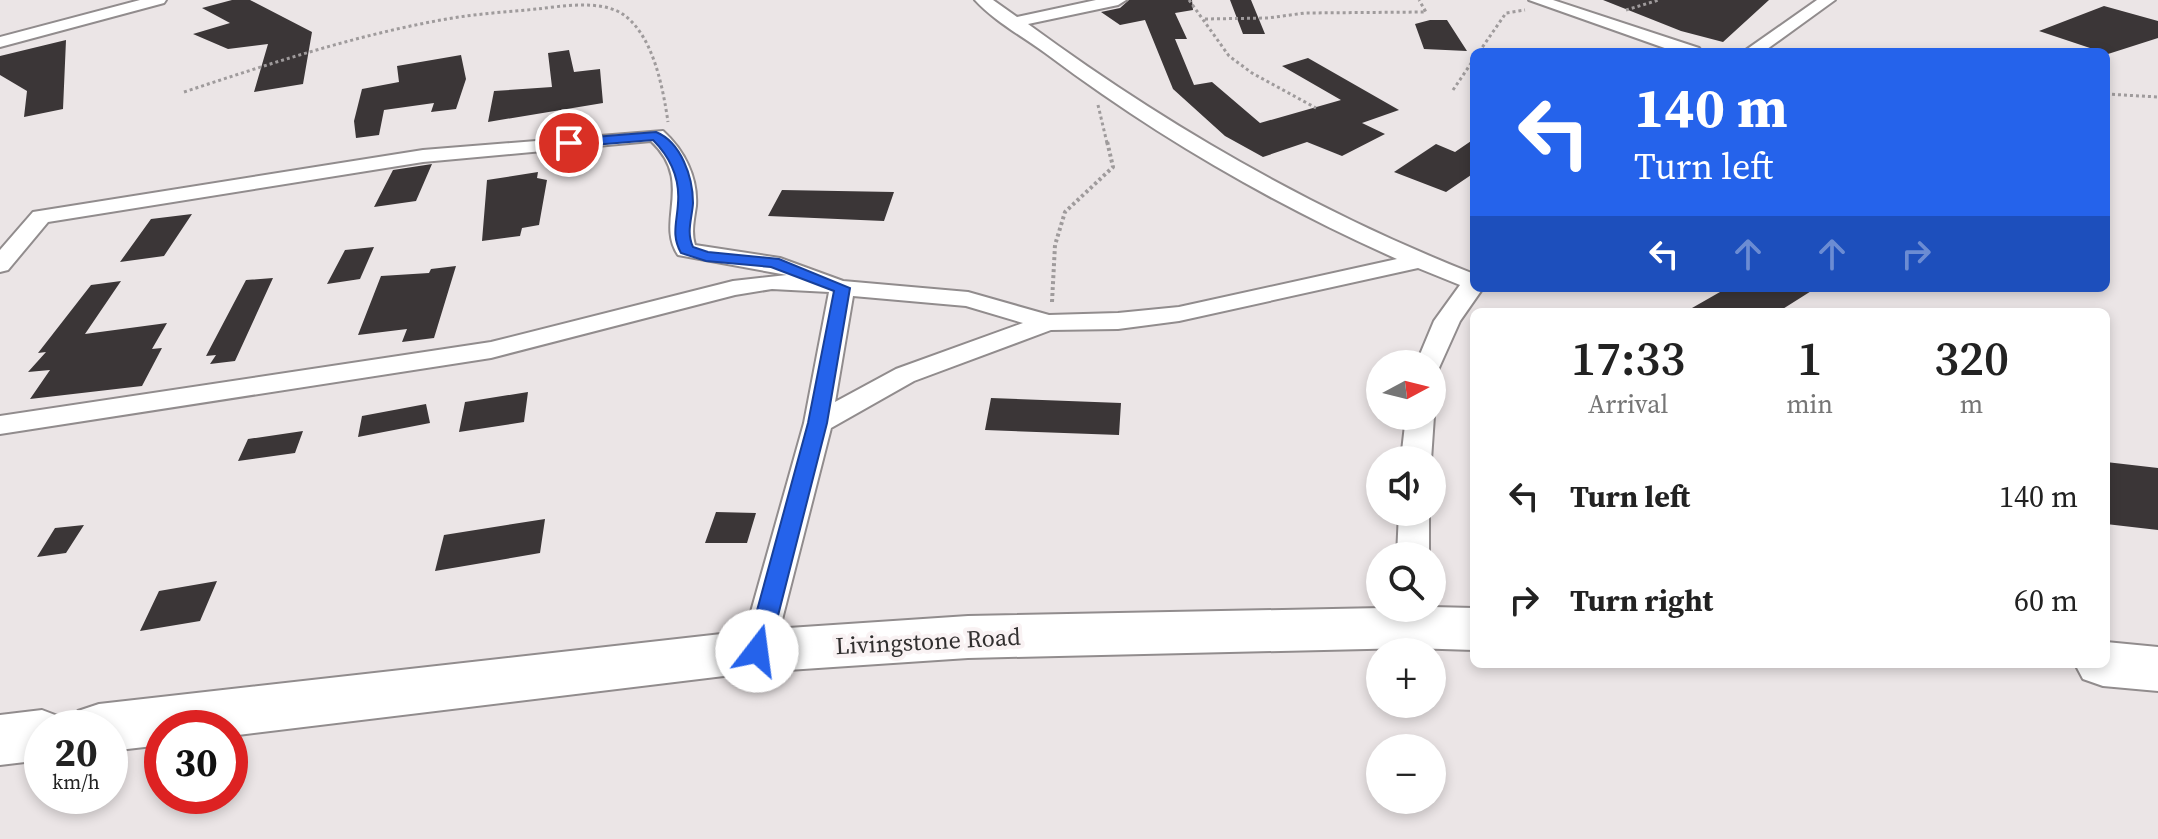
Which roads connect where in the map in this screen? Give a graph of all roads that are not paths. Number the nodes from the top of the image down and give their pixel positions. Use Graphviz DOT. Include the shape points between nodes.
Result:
graph roads {
  1 [pos="158,0"];
  2 [pos="983,0"];
  3 [pos="1118,0"];
  4 [pos="1537,0"];
  5 [pos="1827,0"];
  6 [pos="1016,22"];
  7 [pos="0,42"];
  8 [pos="1681,48"];
  9 [pos="1758,48"];
  10 [pos="41,217"];
  11 [pos="0,234"];
  12 [pos="1418,261"];
  13 [pos="0,265"];
  14 [pos="1470,280"];
  15 [pos="832,285"];
  16 [pos="1470,287"];
  17 [pos="1048,323"];
  18 [pos="1433,350"];
  19 [pos="818,423"];
  20 [pos="0,425"];
  21 [pos="1366,619"];
  22 [pos="1437,622"];
  23 [pos="1470,628"];
  24 [pos="757,651"];
  25 [pos="2110,665"];
  26 [pos="2158,669"];
  27 [pos="128,725"];
  28 [pos="24,737"];
  29 [pos="0,740"];
  1 -- 7 [label="street"];
  2 -- 6 [label="street"];
  3 -- 6 [label="street"];
  4 -- 8 [label="street"];
  5 -- 9 [label="street"];
  6 -- 12 [label="street" via="1086,74 1259,184"];
  10 -- 11 [label="street"];
  10 -- 13 [label="street"];
  10 -- 15 [label="street" via="423,156 656,135 675,155 682,178 686,201 681,236 686,250 706,257 774,263"];
  12 -- 14 [label="street"];
  12 -- 17 [label="street" via="1179,314"];
  15 -- 17 [label="street" via="968,299"];
  15 -- 19 [label="street"];
  15 -- 20 [label="street" via="772,282 733,288 491,350"];
  16 -- 18 [label="street" via="1450,313"];
  17 -- 19 [label="street" via="905,375"];
  19 -- 24 [label="street"];
  21 -- 24 [label="highway, Livingstone Road"];
  22 -- 23 [label="highway, Livingstone Road"];
  24 -- 27 [label="highway, Livingstone Road"];
  25 -- 26 [label="highway"];
  28 -- 29 [label="highway"];
}
